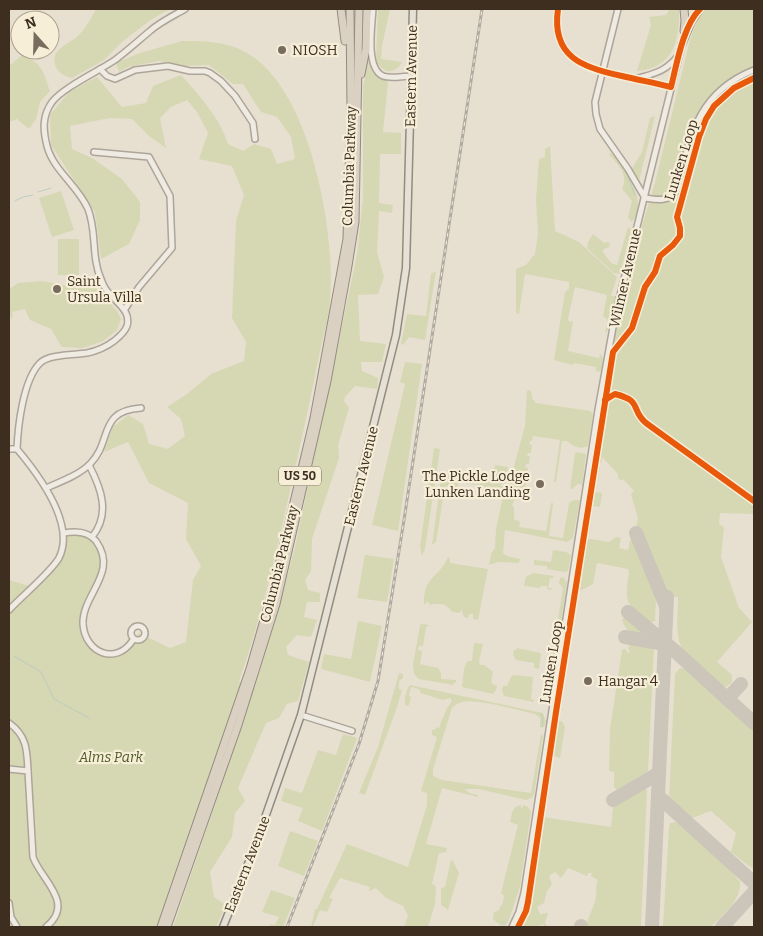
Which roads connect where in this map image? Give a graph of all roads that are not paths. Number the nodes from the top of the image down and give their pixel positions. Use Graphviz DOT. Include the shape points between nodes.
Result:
graph roads {
  1 [pos="185,9"];
  2 [pos="341,9"];
  3 [pos="350,9"];
  4 [pos="359,9"];
  5 [pos="367,9"];
  6 [pos="373,9"];
  7 [pos="413,9"];
  8 [pos="558,9"];
  9 [pos="618,9"];
  10 [pos="684,9"];
  11 [pos="700,9"];
  12 [pos="682,44"];
  13 [pos="680,54"];
  14 [pos="100,69"];
  15 [pos="754,70"];
  16 [pos="602,72"];
  17 [pos="410,76"];
  18 [pos="350,77"];
  19 [pos="636,79"];
  20 [pos="671,87"];
  21 [pos="357,91"];
  22 [pos="255,138"];
  23 [pos="94,152"];
  24 [pos="645,198"];
  25 [pos="125,309"];
  26 [pos="141,408"];
  27 [pos="9,449"];
  28 [pos="17,449"];
  29 [pos="89,465"];
  30 [pos="46,488"];
  31 [pos="64,533"];
  32 [pos="92,537"];
  33 [pos="9,610"];
  34 [pos="133,640"];
  35 [pos="301,716"];
  36 [pos="9,722"];
  37 [pos="352,731"];
  38 [pos="9,769"];
  39 [pos="28,771"];
  40 [pos="9,904"];
  41 [pos="17,927"];
  42 [pos="46,927"];
  43 [pos="160,927"];
  44 [pos="167,927"];
  45 [pos="223,927"];
  46 [pos="512,927"];
  1 -- 14 [label="street"];
  2 -- 18 [label="highway"];
  3 -- 18 [label="highway, Columbia Parkway / US 50"];
  4 -- 21 [label="highway, Columbia Parkway / US 50"];
  5 -- 21 [label="highway" via="366,49"];
  6 -- 17 [label="street" via="373,67 387,77"];
  7 -- 17 [label="main road, Eastern Avenue"];
  8 -- 16 [label="street" via="557,29 568,54 582,65"];
  9 -- 16 [label="street"];
  10 -- 12 [label="highway" via="686,21"];
  11 -- 12 [label="highway"];
  12 -- 13 [label="street, Wilmer Avenue"];
  13 -- 19 [label="street" via="659,72"];
  13 -- 20 [label="street, Wilmer Avenue"];
  14 -- 22 [label="street" via="115,79 135,70 168,66 210,73 235,96 254,125"];
  14 -- 25 [label="street" via="53,102 46,114 44,134 52,159 87,209 92,226 94,258 103,284"];
  15 -- 24 [label="street" via="720,91 699,117 677,191 672,197 663,200"];
  16 -- 19 [label="street"];
  16 -- 24 [label="street" via="595,102 597,121 602,134"];
  17 -- 35 [label="main road, Eastern Avenue" via="406,268 401,310"];
  18 -- 43 [label="highway, Columbia Parkway / US 50" via="347,239 314,418 276,582 253,660"];
  19 -- 20 [label="street"];
  20 -- 24 [label="street, Wilmer Avenue"];
  21 -- 44 [label="highway, Columbia Parkway / US 50" via="353,238 328,380 306,477 260,658"];
  23 -- 25 [label="street" via="148,157 170,196 173,245"];
  24 -- 46 [label="street, Wilmer Avenue" via="615,316 524,893"];
  25 -- 28 [label="street" via="128,317 125,330 110,344 88,353 51,357 38,364 19,418"];
  26 -- 29 [label="street" via="128,409 113,419 100,451"];
  27 -- 28 [label="street"];
  28 -- 30 [label="street"];
  29 -- 30 [label="street"];
  29 -- 32 [label="street" via="104,506 102,521"];
  30 -- 31 [label="street"];
  31 -- 32 [label="street" via="76,532"];
  31 -- 33 [label="street" via="62,551 56,563"];
  32 -- 34 [label="street" via="101,549 104,566 100,582 86,606 86,636 95,649 105,654 119,653"];
  35 -- 37 [label="street"];
  35 -- 45 [label="main road, Eastern Avenue"];
  36 -- 39 [label="street" via="23,739"];
  38 -- 39 [label="street"];
  39 -- 42 [label="street" via="33,857 54,890 58,903 56,914"];
  40 -- 41 [label="street"];
}
